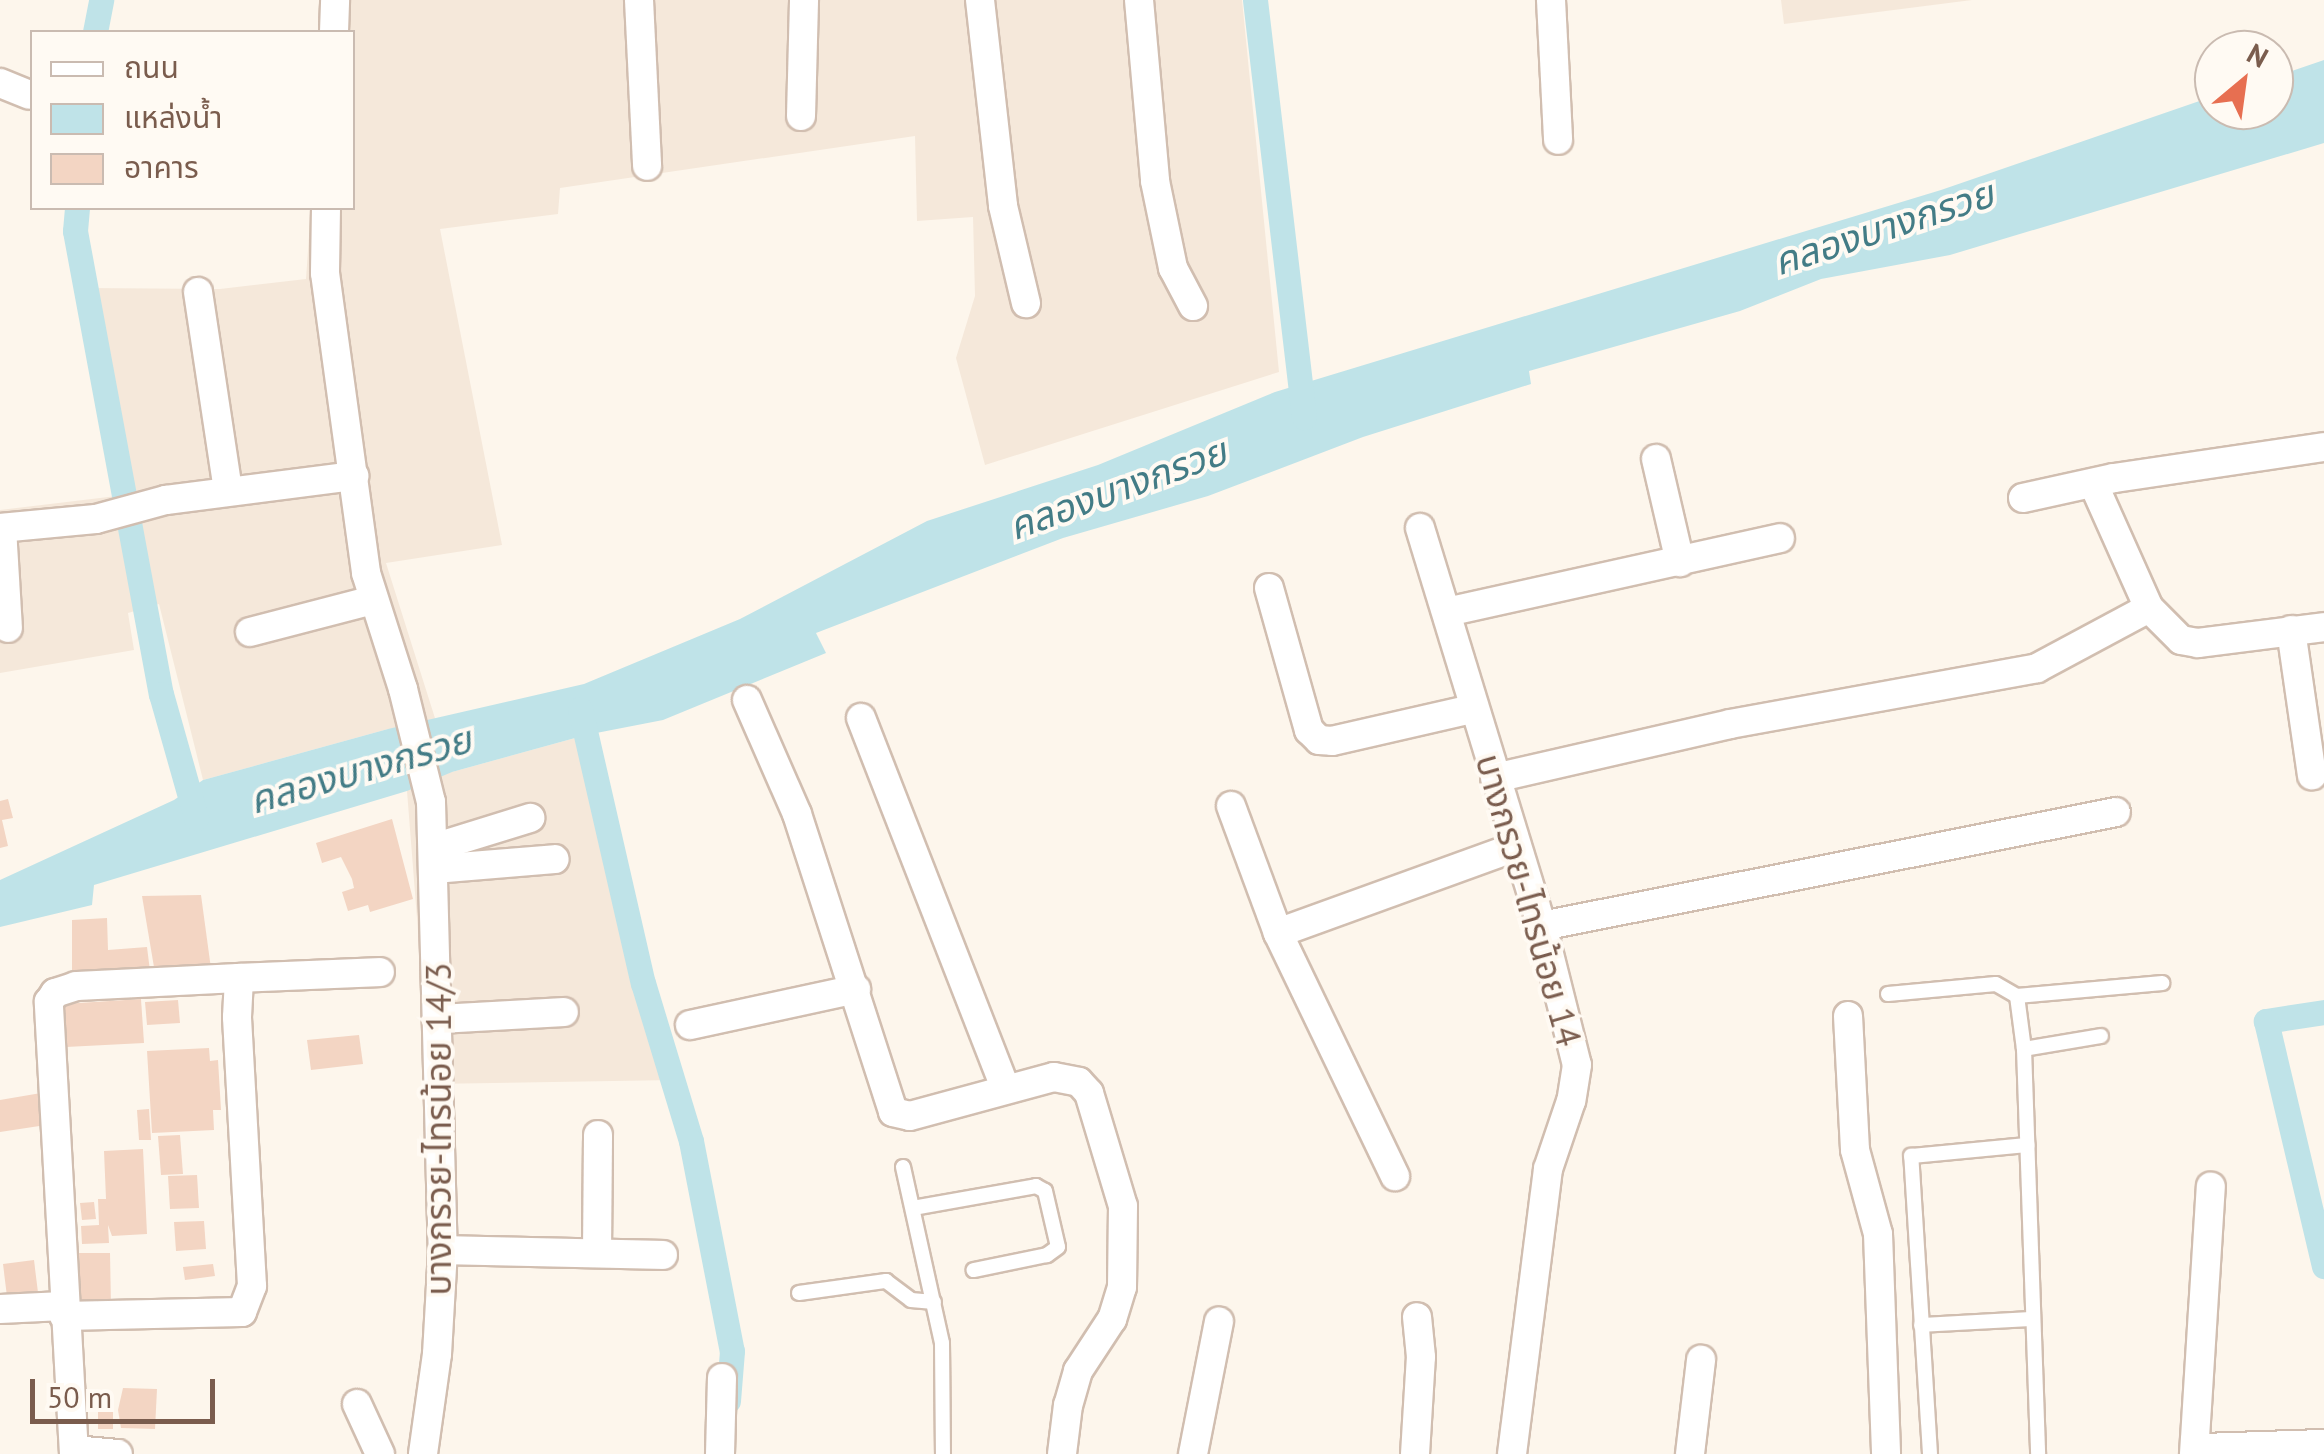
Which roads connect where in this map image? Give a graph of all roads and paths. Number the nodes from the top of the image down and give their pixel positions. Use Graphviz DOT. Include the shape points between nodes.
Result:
graph roads {
  1 [pos="336,0"];
  2 [pos="639,0"];
  3 [pos="804,0"];
  4 [pos="980,0"];
  5 [pos="1139,0"];
  6 [pos="1551,0"];
  7 [pos="334,30"];
  8 [pos="0,83"];
  9 [pos="29,95"];
  10 [pos="802,116"];
  11 [pos="1558,140"];
  12 [pos="647,166"];
  13 [pos="326,210"];
  14 [pos="198,292"];
  15 [pos="1026,303"];
  16 [pos="1193,306"];
  17 [pos="2324,447"];
  18 [pos="1656,459"];
  19 [pos="354,476"];
  20 [pos="2093,483"];
  21 [pos="228,490"];
  22 [pos="2023,498"];
  23 [pos="1,528"];
  24 [pos="1420,528"];
  25 [pos="1780,538"];
  26 [pos="1680,562"];
  27 [pos="1269,588"];
  28 [pos="373,600"];
  29 [pos="2149,608"];
  30 [pos="1447,612"];
  31 [pos="2324,627"];
  32 [pos="8,628"];
  33 [pos="2290,630"];
  34 [pos="250,632"];
  35 [pos="747,700"];
  36 [pos="1472,708"];
  37 [pos="861,718"];
  38 [pos="2312,775"];
  39 [pos="1496,778"];
  40 [pos="1231,806"];
  41 [pos="2116,812"];
  42 [pos="530,818"];
  43 [pos="1515,847"];
  44 [pos="433,858"];
  45 [pos="555,859"];
  46 [pos="1542,926"];
  47 [pos="1278,933"];
  48 [pos="380,972"];
  49 [pos="240,978"];
  50 [pos="2162,983"];
  51 [pos="856,990"];
  52 [pos="1888,994"];
  53 [pos="2017,996"];
  54 [pos="564,1012"];
  55 [pos="1848,1016"];
  56 [pos="440,1019"];
  57 [pos="690,1025"];
  58 [pos="2101,1036"];
  59 [pos="2024,1048"];
  60 [pos="1006,1089"];
  61 [pos="598,1136"];
  62 [pos="2028,1144"];
  63 [pos="902,1167"];
  64 [pos="1395,1176"];
  65 [pos="2211,1187"];
  66 [pos="913,1208"];
  67 [pos="443,1250"];
  68 [pos="597,1252"];
  69 [pos="662,1255"];
  70 [pos="974,1270"];
  71 [pos="799,1293"];
  72 [pos="934,1302"];
  73 [pos="0,1310"];
  74 [pos="63,1311"];
  75 [pos="1417,1317"];
  76 [pos="2033,1319"];
  77 [pos="1219,1322"];
  78 [pos="1921,1325"];
  79 [pos="1701,1360"];
  80 [pos="722,1378"];
  81 [pos="358,1404"];
  82 [pos="2320,1450"];
  83 [pos="74,1452"];
  84 [pos="118,1454"];
  85 [pos="380,1454"];
  86 [pos="424,1454"];
  87 [pos="720,1454"];
  88 [pos="942,1454"];
  89 [pos="1062,1454"];
  90 [pos="1193,1454"];
  91 [pos="1416,1454"];
  92 [pos="1512,1454"];
  93 [pos="1690,1454"];
  94 [pos="1886,1454"];
  95 [pos="1930,1454"];
  96 [pos="2038,1454"];
  97 [pos="2194,1454"];
  98 [pos="2202,1454"];
  1 -- 7 [label="street"];
  2 -- 12 [label="street"];
  3 -- 10 [label="street"];
  4 -- 15 [label="street" via="1003,206"];
  5 -- 16 [label="street" via="1155,181 1174,268"];
  6 -- 11 [label="street"];
  8 -- 9 [label="street"];
  13 -- 19 [label="street, บางกรวย-ไทรน้อย 14/3" via="325,273"];
  14 -- 21 [label="street"];
  17 -- 20 [label="street"];
  18 -- 26 [label="street"];
  19 -- 21 [label="street"];
  19 -- 28 [label="street, บางกรวย-ไทรน้อย 14/3"];
  20 -- 22 [label="street"];
  20 -- 29 [label="street"];
  21 -- 23 [label="street" via="96,520"];
  23 -- 32 [label="street"];
  24 -- 30 [label="street, บางกรวย-ไทรน้อย 14"];
  25 -- 26 [label="street"];
  26 -- 30 [label="street"];
  27 -- 36 [label="street" via="1309,730 1320,740"];
  28 -- 34 [label="street"];
  28 -- 44 [label="street, บางกรวย-ไทรน้อย 14/3" via="431,802"];
  29 -- 33 [label="street" via="2170,633 2198,643"];
  29 -- 39 [label="street" via="2037,668 1730,724"];
  30 -- 36 [label="street, บางกรวย-ไทรน้อย 14"];
  31 -- 33 [label="street"];
  33 -- 38 [label="street"];
  35 -- 51 [label="street" via="797,814"];
  36 -- 39 [label="street, บางกรวย-ไทรน้อย 14"];
  37 -- 60 [label="street"];
  39 -- 43 [label="street, บางกรวย-ไทรน้อย 14"];
  40 -- 47 [label="street"];
  41 -- 46 [label="street"];
  42 -- 44 [label="street"];
  43 -- 46 [label="street, บางกรวย-ไทรน้อย 14"];
  43 -- 47 [label="street"];
  44 -- 45 [label="street"];
  44 -- 56 [label="street, บางกรวย-ไทรน้อย 14/3"];
  46 -- 92 [label="street, บางกรวย-ไทรน้อย 14" via="1577,1065 1548,1170"];
  47 -- 64 [label="street"];
  48 -- 49 [label="street"];
  49 -- 74 [label="street" via="76,986 49,1002"];
  49 -- 74 [label="street" via="248,1305 230,1315"];
  50 -- 53 [label="lane"];
  51 -- 57 [label="street"];
  51 -- 60 [label="street" via="898,1116"];
  52 -- 53 [label="lane" via="1996,984"];
  53 -- 59 [label="lane"];
  54 -- 56 [label="street"];
  55 -- 94 [label="street" via="1855,1150 1879,1250"];
  56 -- 67 [label="street, บางกรวย-ไทรน้อย 14/3"];
  58 -- 59 [label="lane"];
  59 -- 62 [label="lane"];
  60 -- 89 [label="street" via="1066,1076 1084,1086 1123,1206 1118,1307 1078,1371"];
  61 -- 68 [label="street"];
  62 -- 76 [label="lane"];
  62 -- 78 [label="lane" via="1911,1156"];
  63 -- 66 [label="lane"];
  65 -- 97 [label="street"];
  66 -- 70 [label="lane" via="1036,1186 1044,1191 1058,1247 1048,1256"];
  66 -- 72 [label="lane"];
  67 -- 68 [label="street"];
  67 -- 86 [label="street, บางกรวย-ไทรน้อย 14/3"];
  68 -- 69 [label="street"];
  71 -- 72 [label="lane" via="886,1281 911,1300"];
  72 -- 88 [label="lane" via="942,1343"];
  73 -- 74 [label="street"];
  74 -- 83 [label="street"];
  75 -- 91 [label="street"];
  76 -- 78 [label="lane"];
  76 -- 96 [label="lane"];
  77 -- 90 [label="street"];
  78 -- 95 [label="lane"];
  79 -- 93 [label="street"];
  80 -- 87 [label="street"];
  81 -- 85 [label="street"];
  82 -- 98 [label="main road"];
  83 -- 84 [label="street"];
}
